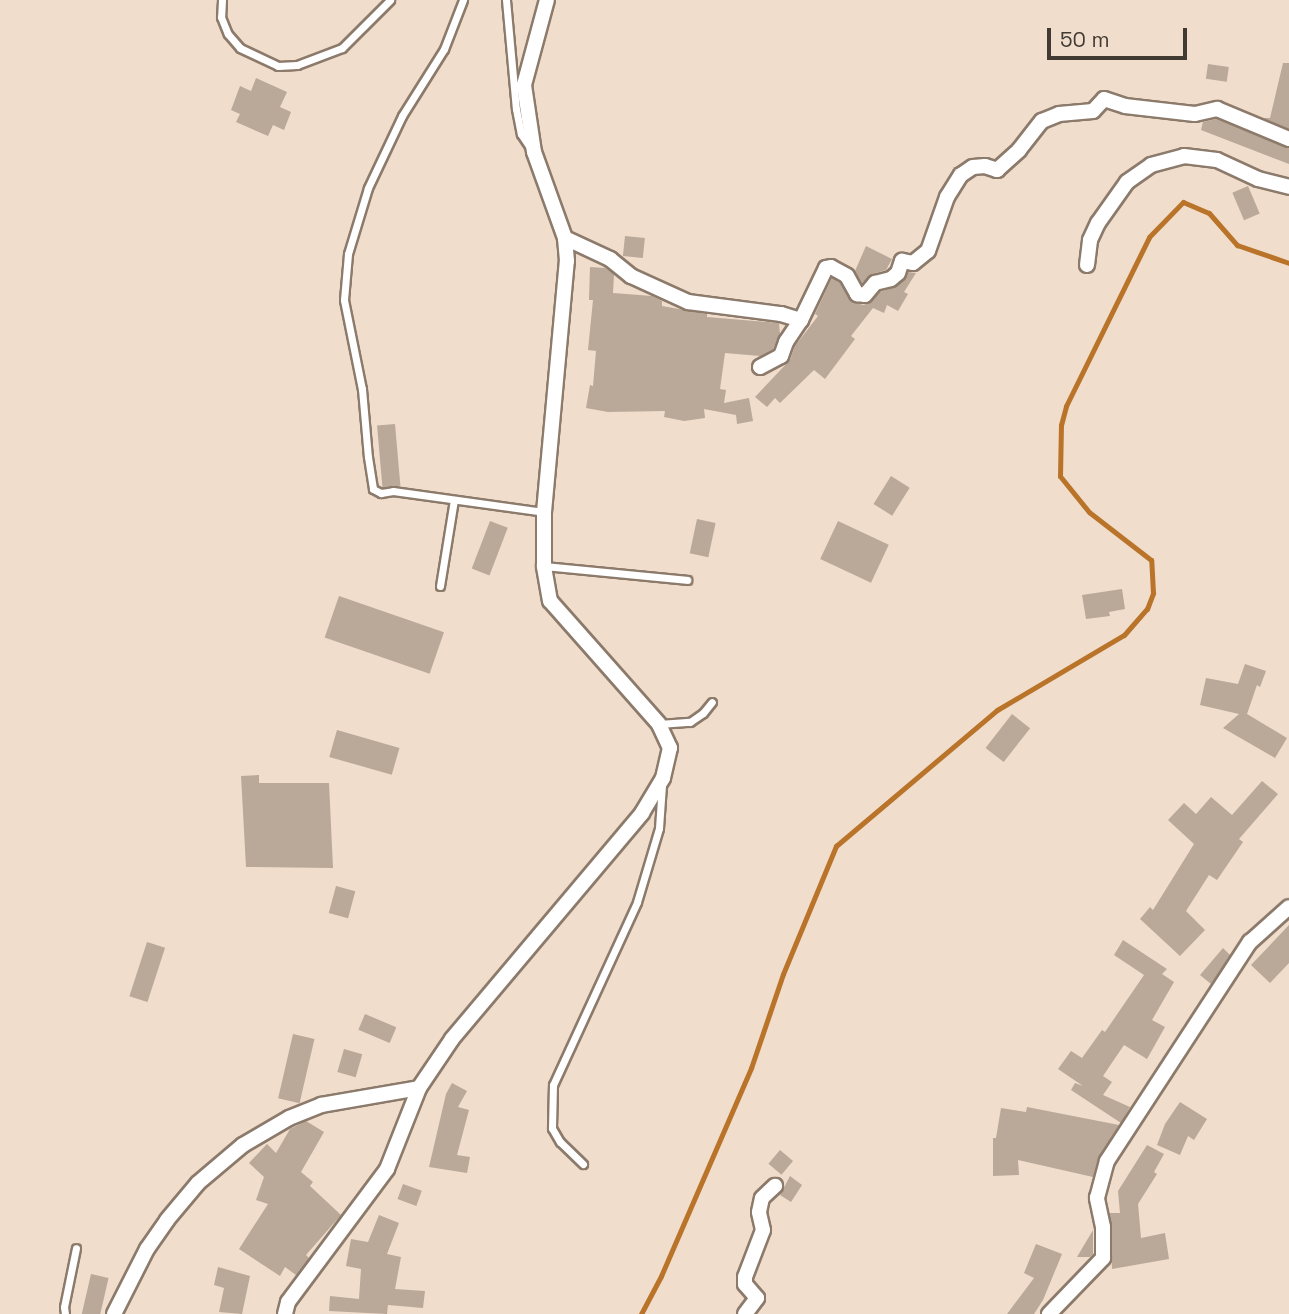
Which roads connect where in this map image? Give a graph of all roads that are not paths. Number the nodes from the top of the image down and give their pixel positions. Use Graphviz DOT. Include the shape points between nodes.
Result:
graph roads {
  1 [pos="222,0"];
  2 [pos="390,0"];
  3 [pos="463,0"];
  4 [pos="506,0"];
  5 [pos="547,0"];
  6 [pos="1289,139"];
  7 [pos="534,152"];
  8 [pos="1289,187"];
  9 [pos="565,238"];
  10 [pos="1087,265"];
  11 [pos="801,320"];
  12 [pos="760,367"];
  13 [pos="454,500"];
  14 [pos="544,512"];
  15 [pos="544,566"];
  16 [pos="687,579"];
  17 [pos="440,586"];
  18 [pos="712,702"];
  19 [pos="659,724"];
  20 [pos="663,778"];
  21 [pos="1289,907"];
  22 [pos="419,1088"];
  23 [pos="583,1164"];
  24 [pos="775,1186"];
  25 [pos="76,1248"];
  26 [pos="65,1314"];
  27 [pos="114,1314"];
  28 [pos="285,1314"];
  29 [pos="745,1314"];
  30 [pos="1049,1314"];
  1 -- 2 [label="lane" via="221,18 228,34 240,48 278,66 321,59 342,48"];
  3 -- 13 [label="lane" via="444,49 401,116 368,188 348,254 344,300 362,389 373,489"];
  4 -- 7 [label="lane" via="518,120"];
  5 -- 7 [label="street" via="524,85"];
  6 -- 11 [label="street" via="1217,109 1195,114 1104,99 1093,111 1059,114 1042,121 997,170 973,167 961,175 947,197 928,251 913,263 902,261 898,273 865,295 857,294 847,276 826,268"];
  7 -- 9 [label="street"];
  8 -- 10 [label="street" via="1217,160 1184,156 1151,165 1127,182 1098,223"];
  9 -- 11 [label="street" via="688,302"];
  9 -- 14 [label="street" via="567,261"];
  11 -- 12 [label="street" via="781,356"];
  13 -- 14 [label="lane"];
  13 -- 17 [label="lane"];
  14 -- 15 [label="street"];
  15 -- 16 [label="lane"];
  15 -- 19 [label="street" via="550,601"];
  18 -- 19 [label="lane" via="690,722"];
  19 -- 20 [label="street" via="670,748"];
  20 -- 22 [label="street" via="642,813 452,1039"];
  20 -- 23 [label="lane" via="660,828 637,902 553,1085 552,1128"];
  21 -- 30 [label="street" via="1250,942 1107,1161 1097,1198 1103,1258"];
  22 -- 27 [label="street" via="321,1105 243,1145 198,1182 167,1220"];
  22 -- 28 [label="street" via="387,1169 288,1302"];
  24 -- 29 [label="street" via="762,1198 759,1212 764,1230 745,1277 757,1298"];
  25 -- 26 [label="lane"];
}
